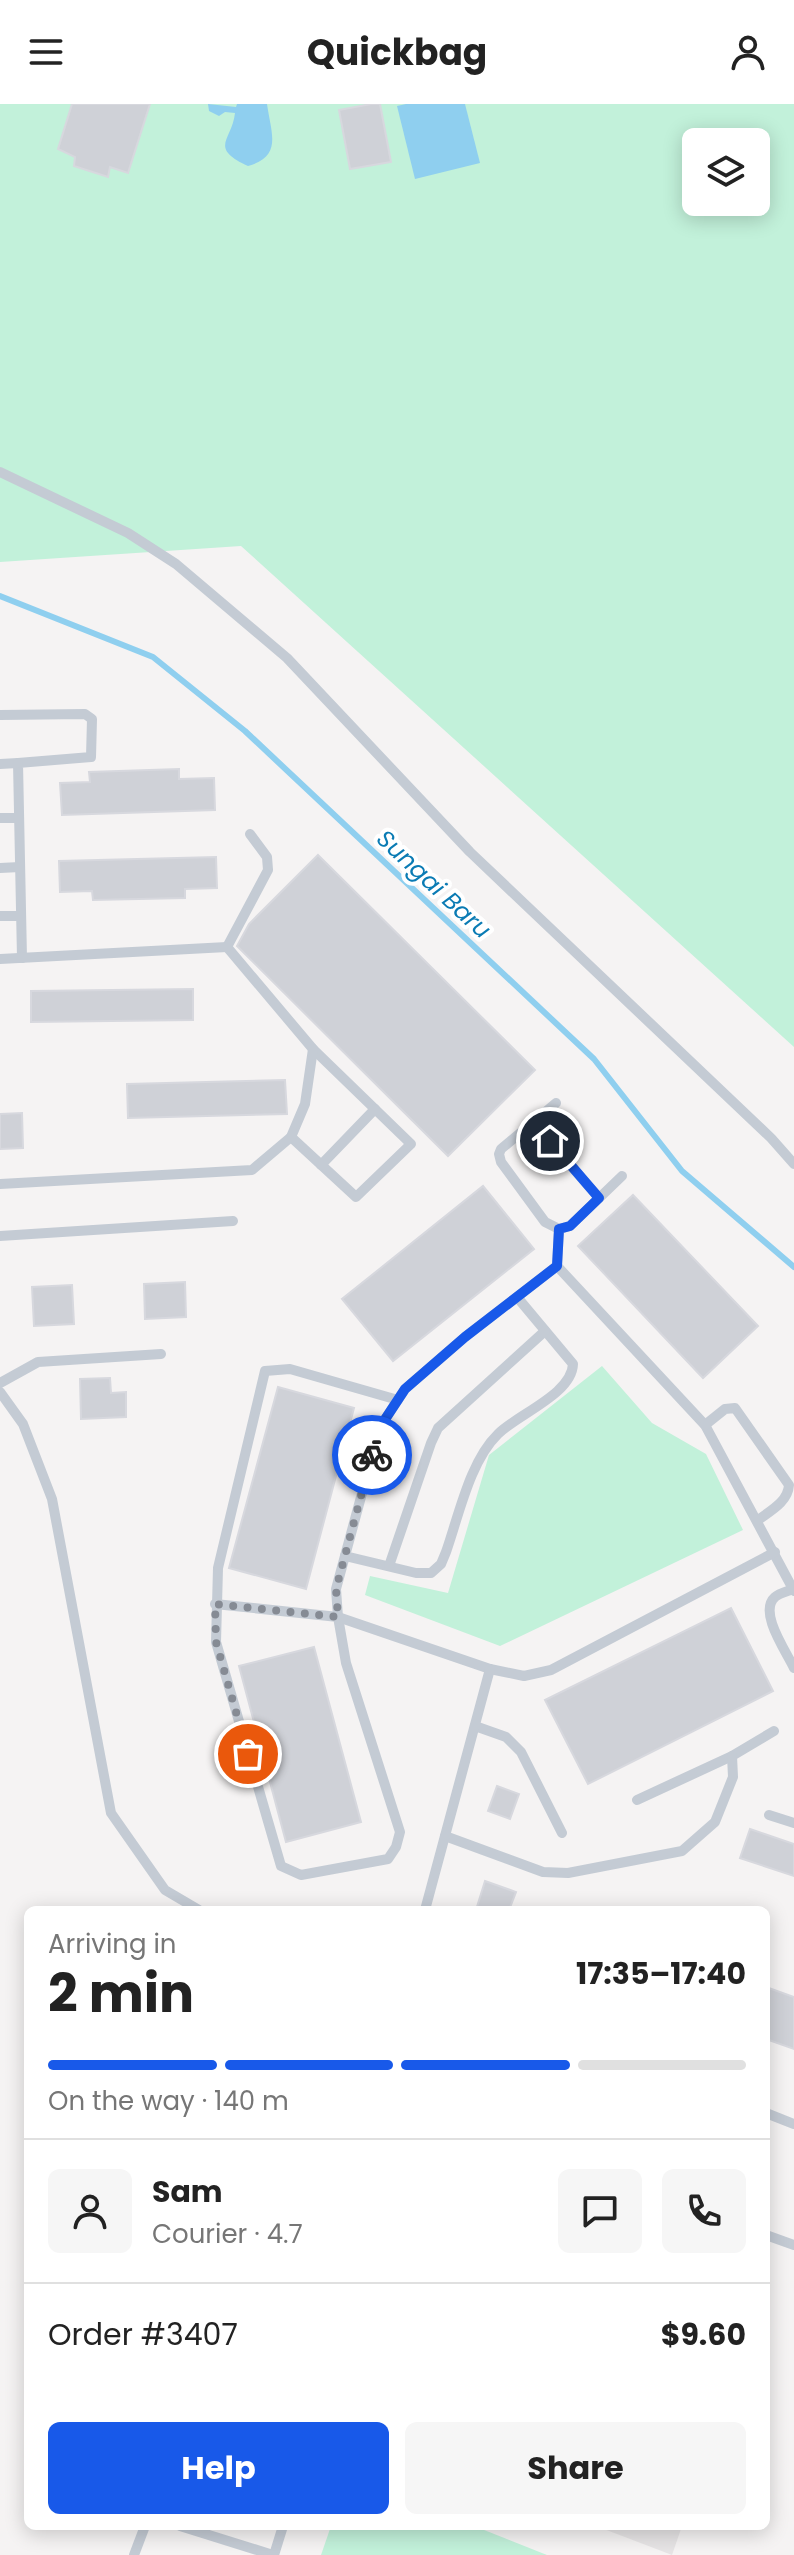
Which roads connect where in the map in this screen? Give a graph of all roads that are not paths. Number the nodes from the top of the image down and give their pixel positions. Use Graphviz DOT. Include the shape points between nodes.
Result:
graph roads {
  1 [pos="0,472"];
  2 [pos="0,715"];
  3 [pos="18,763"];
  4 [pos="0,764"];
  5 [pos="0,818"];
  6 [pos="19,818"];
  7 [pos="250,834"];
  8 [pos="20,867"];
  9 [pos="0,868"];
  10 [pos="0,916"];
  11 [pos="21,916"];
  12 [pos="227,947"];
  13 [pos="22,958"];
  14 [pos="0,959"];
  15 [pos="313,1049"];
  16 [pos="556,1103"];
  17 [pos="375,1109"];
  18 [pos="533,1122"];
  19 [pos="291,1137"];
  20 [pos="794,1164"];
  21 [pos="321,1165"];
  22 [pos="622,1176"];
  23 [pos="0,1184"];
  24 [pos="599,1198"];
  25 [pos="233,1221"];
  26 [pos="559,1229"];
  27 [pos="0,1236"];
  28 [pos="557,1266"];
  29 [pos="517,1297"];
  30 [pos="545,1331"];
  31 [pos="161,1354"];
  32 [pos="0,1383"];
  33 [pos="0,1392"];
  34 [pos="398,1400"];
  35 [pos="705,1425"];
  36 [pos="758,1520"];
  37 [pos="775,1552"];
  38 [pos="345,1556"];
  39 [pos="389,1566"];
  40 [pos="794,1590"];
  41 [pos="215,1604"];
  42 [pos="338,1617"];
  43 [pos="794,1668"];
  44 [pos="490,1669"];
  45 [pos="475,1726"];
  46 [pos="774,1731"];
  47 [pos="732,1756"];
  48 [pos="637,1800"];
  49 [pos="769,1815"];
  50 [pos="794,1823"];
  51 [pos="562,1833"];
  52 [pos="445,1836"];
  53 [pos="192,1906"];
  54 [pos="426,1906"];
  55 [pos="770,2115"];
  56 [pos="794,2124"];
  57 [pos="770,2236"];
  58 [pos="794,2245"];
  59 [pos="143,2530"];
  60 [pos="193,2530"];
  61 [pos="282,2530"];
  62 [pos="134,2555"];
  63 [pos="274,2555"];
  1 -- 20 [label="lane" via="128,533 176,564 287,658 470,852"];
  2 -- 3 [label="lane" via="85,714 92,719 91,757"];
  3 -- 4 [label="lane"];
  3 -- 6 [label="lane"];
  5 -- 6 [label="lane"];
  6 -- 8 [label="lane"];
  7 -- 12 [label="lane" via="267,857 268,870"];
  8 -- 9 [label="lane"];
  8 -- 11 [label="lane"];
  10 -- 11 [label="lane"];
  11 -- 13 [label="lane"];
  12 -- 13 [label="lane"];
  12 -- 15 [label="lane"];
  13 -- 14 [label="lane"];
  15 -- 17 [label="lane"];
  15 -- 19 [label="lane" via="305,1104"];
  16 -- 18 [label="lane"];
  17 -- 21 [label="lane"];
  17 -- 21 [label="lane" via="411,1144 356,1197"];
  18 -- 24 [label="lane"];
  18 -- 26 [label="lane" via="501,1149 501,1162 545,1222"];
  19 -- 21 [label="lane"];
  19 -- 23 [label="lane" via="252,1170"];
  22 -- 24 [label="lane"];
  24 -- 26 [label="lane" via="570,1226"];
  25 -- 27 [label="lane"];
  26 -- 28 [label="lane"];
  28 -- 29 [label="lane"];
  28 -- 35 [label="lane"];
  29 -- 30 [label="lane"];
  29 -- 34 [label="lane" via="417,1378"];
  30 -- 39 [label="lane" via="438,1428"];
  30 -- 39 [label="lane" via="573,1364 573,1373 563,1387 487,1445 441,1564 431,1573"];
  31 -- 32 [label="lane" via="38,1362"];
  33 -- 53 [label="lane" via="23,1424 52,1499 111,1813 165,1890"];
  34 -- 38 [label="lane" via="380,1427"];
  34 -- 41 [label="lane" via="290,1369 265,1371 218,1568"];
  35 -- 36 [label="lane"];
  35 -- 36 [label="lane" via="725,1409 735,1408 789,1485 784,1500"];
  36 -- 37 [label="lane"];
  37 -- 40 [label="lane"];
  37 -- 44 [label="lane" via="551,1670 524,1676"];
  38 -- 39 [label="lane"];
  38 -- 42 [label="lane" via="336,1589"];
  40 -- 43 [label="lane" via="776,1596 769,1606"];
  41 -- 42 [label="lane"];
  41 -- 42 [label="lane" via="216,1642 281,1866 301,1875 388,1859 400,1832 346,1663"];
  42 -- 44 [label="lane"];
  44 -- 45 [label="lane"];
  45 -- 51 [label="lane" via="506,1737 521,1752"];
  45 -- 52 [label="lane"];
  46 -- 47 [label="lane"];
  47 -- 48 [label="lane"];
  47 -- 52 [label="lane" via="733,1777 715,1822 682,1851 568,1873 543,1872"];
  49 -- 50 [label="lane"];
  52 -- 54 [label="lane"];
  55 -- 56 [label="lane"];
  57 -- 58 [label="lane"];
  59 -- 62 [label="lane"];
  60 -- 63 [label="lane"];
  61 -- 63 [label="lane"];
}
